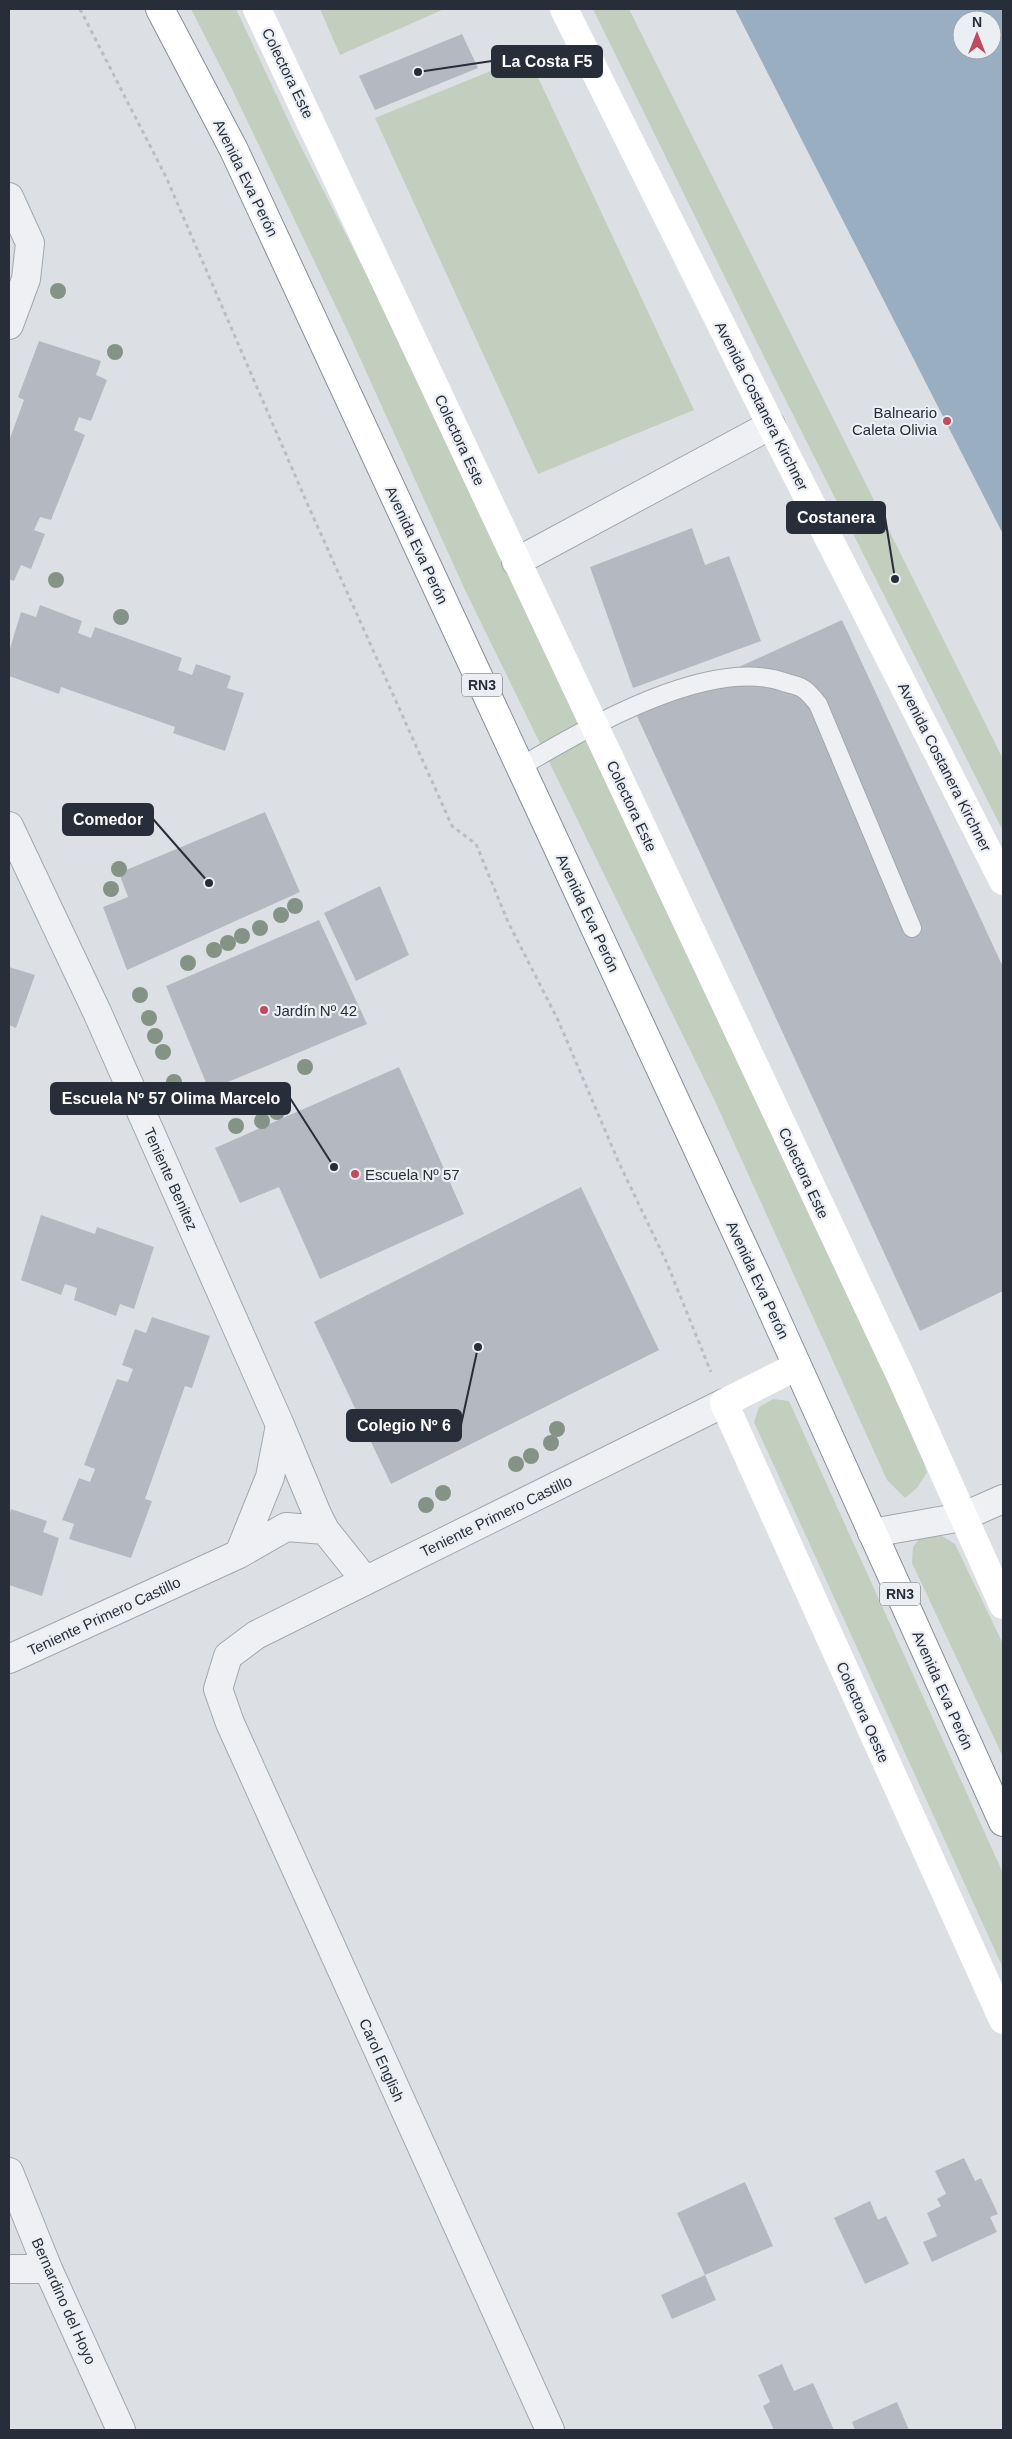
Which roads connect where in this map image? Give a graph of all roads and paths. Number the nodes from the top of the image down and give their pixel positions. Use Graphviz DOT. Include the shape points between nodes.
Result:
graph roads {
  1 [pos="80,9"];
  2 [pos="160,9"];
  3 [pos="257,9"];
  4 [pos="564,9"];
  5 [pos="9,197"];
  6 [pos="9,325"];
  7 [pos="771,425"];
  8 [pos="516,562"];
  9 [pos="593,725"];
  10 [pos="520,766"];
  11 [pos="9,826"];
  12 [pos="1003,881"];
  13 [pos="912,928"];
  14 [pos="797,1366"];
  15 [pos="724,1403"];
  16 [pos="280,1425"];
  17 [pos="1003,1499"];
  18 [pos="962,1517"];
  19 [pos="325,1530"];
  20 [pos="872,1533"];
  21 [pos="239,1554"];
  22 [pos="365,1580"];
  23 [pos="1003,1605"];
  24 [pos="9,1660"];
  25 [pos="218,1689"];
  26 [pos="1003,1822"];
  27 [pos="1003,2020"];
  28 [pos="9,2172"];
  29 [pos="9,2269"];
  30 [pos="48,2269"];
  31 [pos="121,2430"];
  32 [pos="550,2430"];
  1 -- 15 [label="path" via="166,177 452,826 476,844 508,922 558,1020 619,1163 666,1261"];
  2 -- 10 [label="main road, Avenida Eva Perón / RN3" via="234,150"];
  3 -- 8 [label="main road, Colectora Este"];
  4 -- 7 [label="main road, Avenida Costanera Kirchner"];
  5 -- 6 [label="street" via="30,243 26,279"];
  7 -- 8 [label="street"];
  7 -- 12 [label="main road, Avenida Costanera Kirchner"];
  8 -- 9 [label="main road, Colectora Este"];
  9 -- 10 [label="lane"];
  9 -- 13 [label="lane" via="648,700 723,680 761,676 804,689 818,704"];
  9 -- 18 [label="main road, Colectora Este" via="901,1377"];
  10 -- 14 [label="main road, Avenida Eva Perón / RN3"];
  11 -- 16 [label="street, Teniente Benitez" via="97,1012"];
  14 -- 15 [label="main road, Teniente Primero Castillo"];
  14 -- 20 [label="main road, Avenida Eva Perón / RN3"];
  15 -- 22 [label="street, Teniente Primero Castillo"];
  15 -- 27 [label="main road, Colectora Oeste"];
  16 -- 19 [label="street, Teniente Benitez"];
  16 -- 21 [label="street" via="270,1477"];
  17 -- 18 [label="street"];
  18 -- 20 [label="street"];
  18 -- 23 [label="main road, Colectora Este"];
  19 -- 21 [label="street, Teniente Primero Castillo" via="286,1527"];
  19 -- 22 [label="street, Teniente Benitez"];
  20 -- 26 [label="main road, Avenida Eva Perón / RN3"];
  21 -- 24 [label="street, Teniente Primero Castillo"];
  22 -- 25 [label="street, Teniente Primero Castillo" via="256,1635 228,1656"];
  25 -- 32 [label="street, Carol English" via="230,1723"];
  28 -- 30 [label="street, Bernardino del Hoyo"];
  29 -- 30 [label="street"];
  30 -- 31 [label="street, Bernardino del Hoyo"];
}
